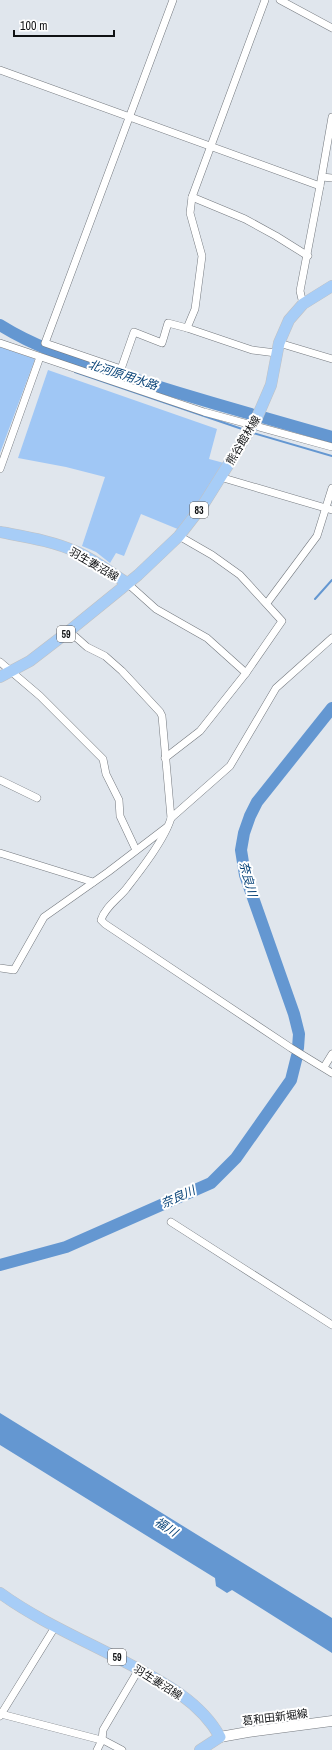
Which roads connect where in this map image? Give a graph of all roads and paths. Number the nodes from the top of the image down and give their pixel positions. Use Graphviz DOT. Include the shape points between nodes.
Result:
graph roads {
  1 [pos="173,0"];
  2 [pos="265,0"];
  3 [pos="280,0"];
  4 [pos="332,28"];
  5 [pos="0,70"];
  6 [pos="130,117"];
  7 [pos="332,117"];
  8 [pos="211,147"];
  9 [pos="322,177"];
  10 [pos="332,178"];
  11 [pos="320,186"];
  12 [pos="192,197"];
  13 [pos="308,256"];
  14 [pos="332,286"];
  15 [pos="303,304"];
  16 [pos="188,328"];
  17 [pos="0,343"];
  18 [pos="278,348"];
  19 [pos="40,357"];
  20 [pos="332,359"];
  21 [pos="254,423"];
  22 [pos="332,447"];
  23 [pos="0,469"];
  24 [pos="220,477"];
  25 [pos="332,488"];
  26 [pos="329,509"];
  27 [pos="0,532"];
  28 [pos="179,536"];
  29 [pos="127,583"];
  30 [pos="267,603"];
  31 [pos="69,631"];
  32 [pos="332,638"];
  33 [pos="0,662"];
  34 [pos="12,671"];
  35 [pos="246,673"];
  36 [pos="0,677"];
  37 [pos="165,758"];
  38 [pos="0,780"];
  39 [pos="37,798"];
  40 [pos="170,822"];
  41 [pos="136,850"];
  42 [pos="0,852"];
  43 [pos="93,882"];
  44 [pos="0,968"];
  45 [pos="332,1054"];
  46 [pos="324,1067"];
  47 [pos="332,1073"];
  48 [pos="170,1222"];
  49 [pos="332,1326"];
  50 [pos="0,1593"];
  51 [pos="55,1627"];
  52 [pos="139,1669"];
  53 [pos="1,1715"];
  54 [pos="332,1721"];
  55 [pos="220,1737"];
  56 [pos="102,1740"];
  57 [pos="96,1750"];
  58 [pos="122,1750"];
  59 [pos="200,1750"];
  1 -- 6 [label="street"];
  2 -- 8 [label="street"];
  3 -- 4 [label="street"];
  5 -- 6 [label="street"];
  6 -- 8 [label="street"];
  6 -- 16 [label="street" via="45,343 122,369 134,332 162,343 168,324"];
  7 -- 9 [label="street"];
  8 -- 11 [label="street"];
  8 -- 12 [label="street"];
  9 -- 10 [label="street"];
  9 -- 11 [label="street"];
  11 -- 13 [label="street"];
  12 -- 13 [label="street" via="245,219"];
  12 -- 16 [label="street" via="190,213 202,256 195,309"];
  13 -- 15 [label="street" via="300,291"];
  14 -- 15 [label="main road, 熊谷館林線 / 83"];
  15 -- 18 [label="main road, 熊谷館林線 / 83" via="289,320"];
  16 -- 18 [label="street" via="252,350"];
  17 -- 19 [label="street"];
  18 -- 20 [label="street"];
  18 -- 21 [label="main road, 熊谷館林線 / 83" via="271,384"];
  19 -- 21 [label="street" via="204,412"];
  19 -- 23 [label="street"];
  21 -- 22 [label="street"];
  21 -- 24 [label="main road, 熊谷館林線 / 83"];
  24 -- 26 [label="street"];
  24 -- 28 [label="main road, 熊谷館林線 / 83"];
  25 -- 26 [label="street"];
  26 -- 30 [label="street" via="316,536"];
  27 -- 29 [label="main road, 羽生妻沼線" via="67,548"];
  28 -- 29 [label="main road, 熊谷館林線 / 83"];
  28 -- 30 [label="street" via="240,574"];
  29 -- 31 [label="main road, 羽生妻沼線 / 59"];
  29 -- 35 [label="street" via="156,609 207,638"];
  30 -- 35 [label="street" via="282,621"];
  31 -- 34 [label="main road, 羽生妻沼線 / 59" via="40,654"];
  31 -- 37 [label="street" via="86,647 105,656 122,671 160,712"];
  32 -- 40 [label="street" via="276,688 230,766"];
  33 -- 34 [label="street"];
  34 -- 36 [label="main road, 羽生妻沼線 / 59"];
  34 -- 41 [label="street" via="103,759 106,774 119,800 120,816"];
  35 -- 37 [label="street" via="200,731"];
  37 -- 40 [label="street"];
  38 -- 39 [label="street"];
  40 -- 41 [label="street"];
  40 -- 46 [label="street" via="125,890 103,913 101,920 291,1048"];
  41 -- 43 [label="street"];
  42 -- 43 [label="street"];
  43 -- 44 [label="street" via="44,917 14,970"];
  45 -- 46 [label="street"];
  46 -- 47 [label="street"];
  48 -- 49 [label="street"];
  50 -- 51 [label="main road, 羽生妻沼線 / 59"];
  51 -- 52 [label="main road, 羽生妻沼線 / 59"];
  51 -- 53 [label="street"];
  52 -- 55 [label="main road, 羽生妻沼線 / 59" via="193,1705 212,1724"];
  52 -- 56 [label="street" via="103,1730"];
  53 -- 56 [label="street"];
  54 -- 55 [label="main road, 葛和田新堀線"];
  55 -- 59 [label="main road"];
  56 -- 57 [label="street"];
  56 -- 58 [label="street"];
}
